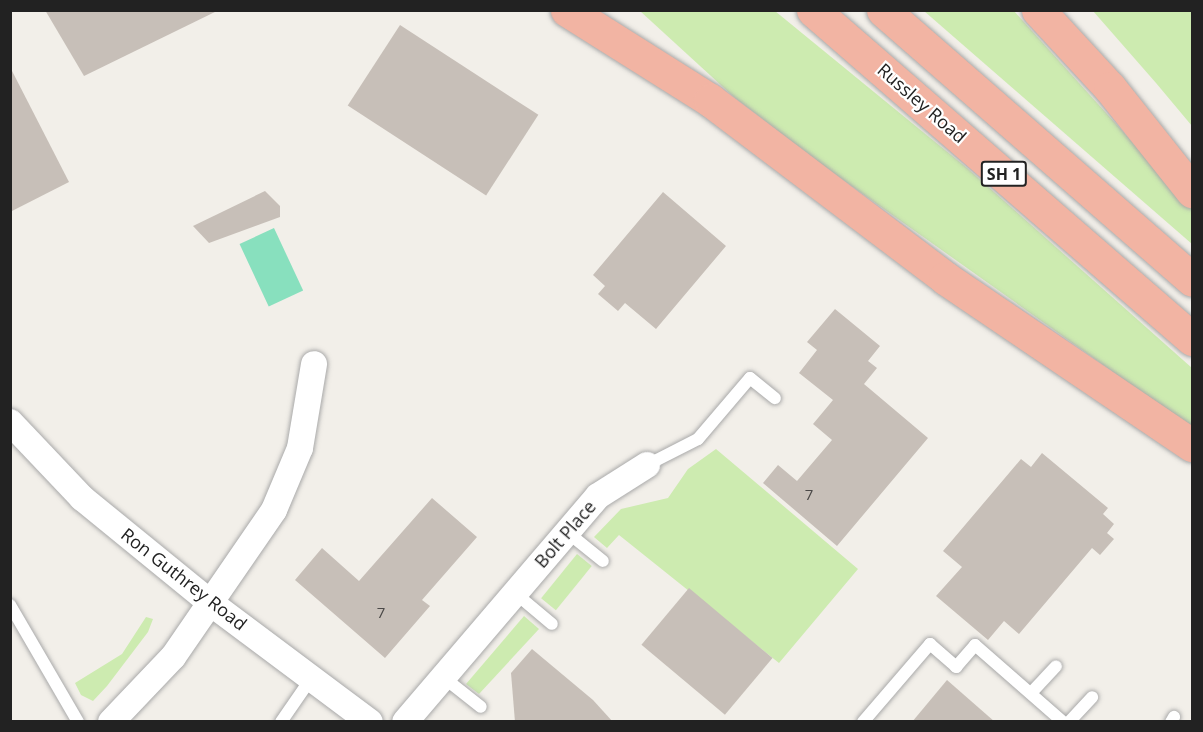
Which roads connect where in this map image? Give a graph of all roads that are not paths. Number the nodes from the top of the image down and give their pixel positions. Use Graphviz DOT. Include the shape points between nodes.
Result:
graph roads {
  1 [pos="567,10"];
  2 [pos="610,10"];
  3 [pos="813,10"];
  4 [pos="883,10"];
  5 [pos="1038,10"];
  6 [pos="710,100"];
  7 [pos="1192,190"];
  8 [pos="1192,280"];
  9 [pos="1192,339"];
  10 [pos="314,364"];
  11 [pos="775,398"];
  12 [pos="10,422"];
  13 [pos="1192,445"];
  14 [pos="647,465"];
  15 [pos="567,532"];
  16 [pos="603,561"];
  17 [pos="515,593"];
  18 [pos="212,604"];
  19 [pos="10,605"];
  20 [pos="552,624"];
  21 [pos="1056,666"];
  22 [pos="313,676"];
  23 [pos="443,677"];
  24 [pos="1032,692"];
  25 [pos="1092,696"];
  26 [pos="481,707"];
  27 [pos="78,722"];
  28 [pos="111,722"];
  29 [pos="281,722"];
  30 [pos="370,722"];
  31 [pos="405,722"];
  32 [pos="863,722"];
  33 [pos="1063,722"];
  34 [pos="1069,722"];
  1 -- 6 [label="highway"];
  2 -- 6 [label="highway"];
  3 -- 9 [label="highway, Russley Road / SH 1"];
  4 -- 8 [label="highway, SH 1"];
  5 -- 7 [label="highway" via="1110,88"];
  6 -- 13 [label="highway" via="945,278"];
  10 -- 18 [label="street" via="303,438 285,488"];
  11 -- 14 [label="lane, Bolt Place" via="750,378 698,439"];
  12 -- 18 [label="street, Ron Guthrey Road" via="82,498"];
  14 -- 15 [label="street, Bolt Place" via="598,496"];
  15 -- 16 [label="lane"];
  15 -- 17 [label="street, Bolt Place"];
  17 -- 20 [label="lane"];
  17 -- 23 [label="street, Bolt Place"];
  18 -- 22 [label="street, Ron Guthrey Road"];
  18 -- 28 [label="street" via="173,657"];
  19 -- 27 [label="lane"];
  21 -- 24 [label="lane"];
  22 -- 29 [label="lane"];
  22 -- 30 [label="street, Ron Guthrey Road"];
  23 -- 26 [label="lane"];
  23 -- 31 [label="street, Bolt Place"];
  24 -- 32 [label="lane" via="975,645 956,667 930,644"];
  24 -- 33 [label="lane"];
  25 -- 34 [label="lane"];
}
